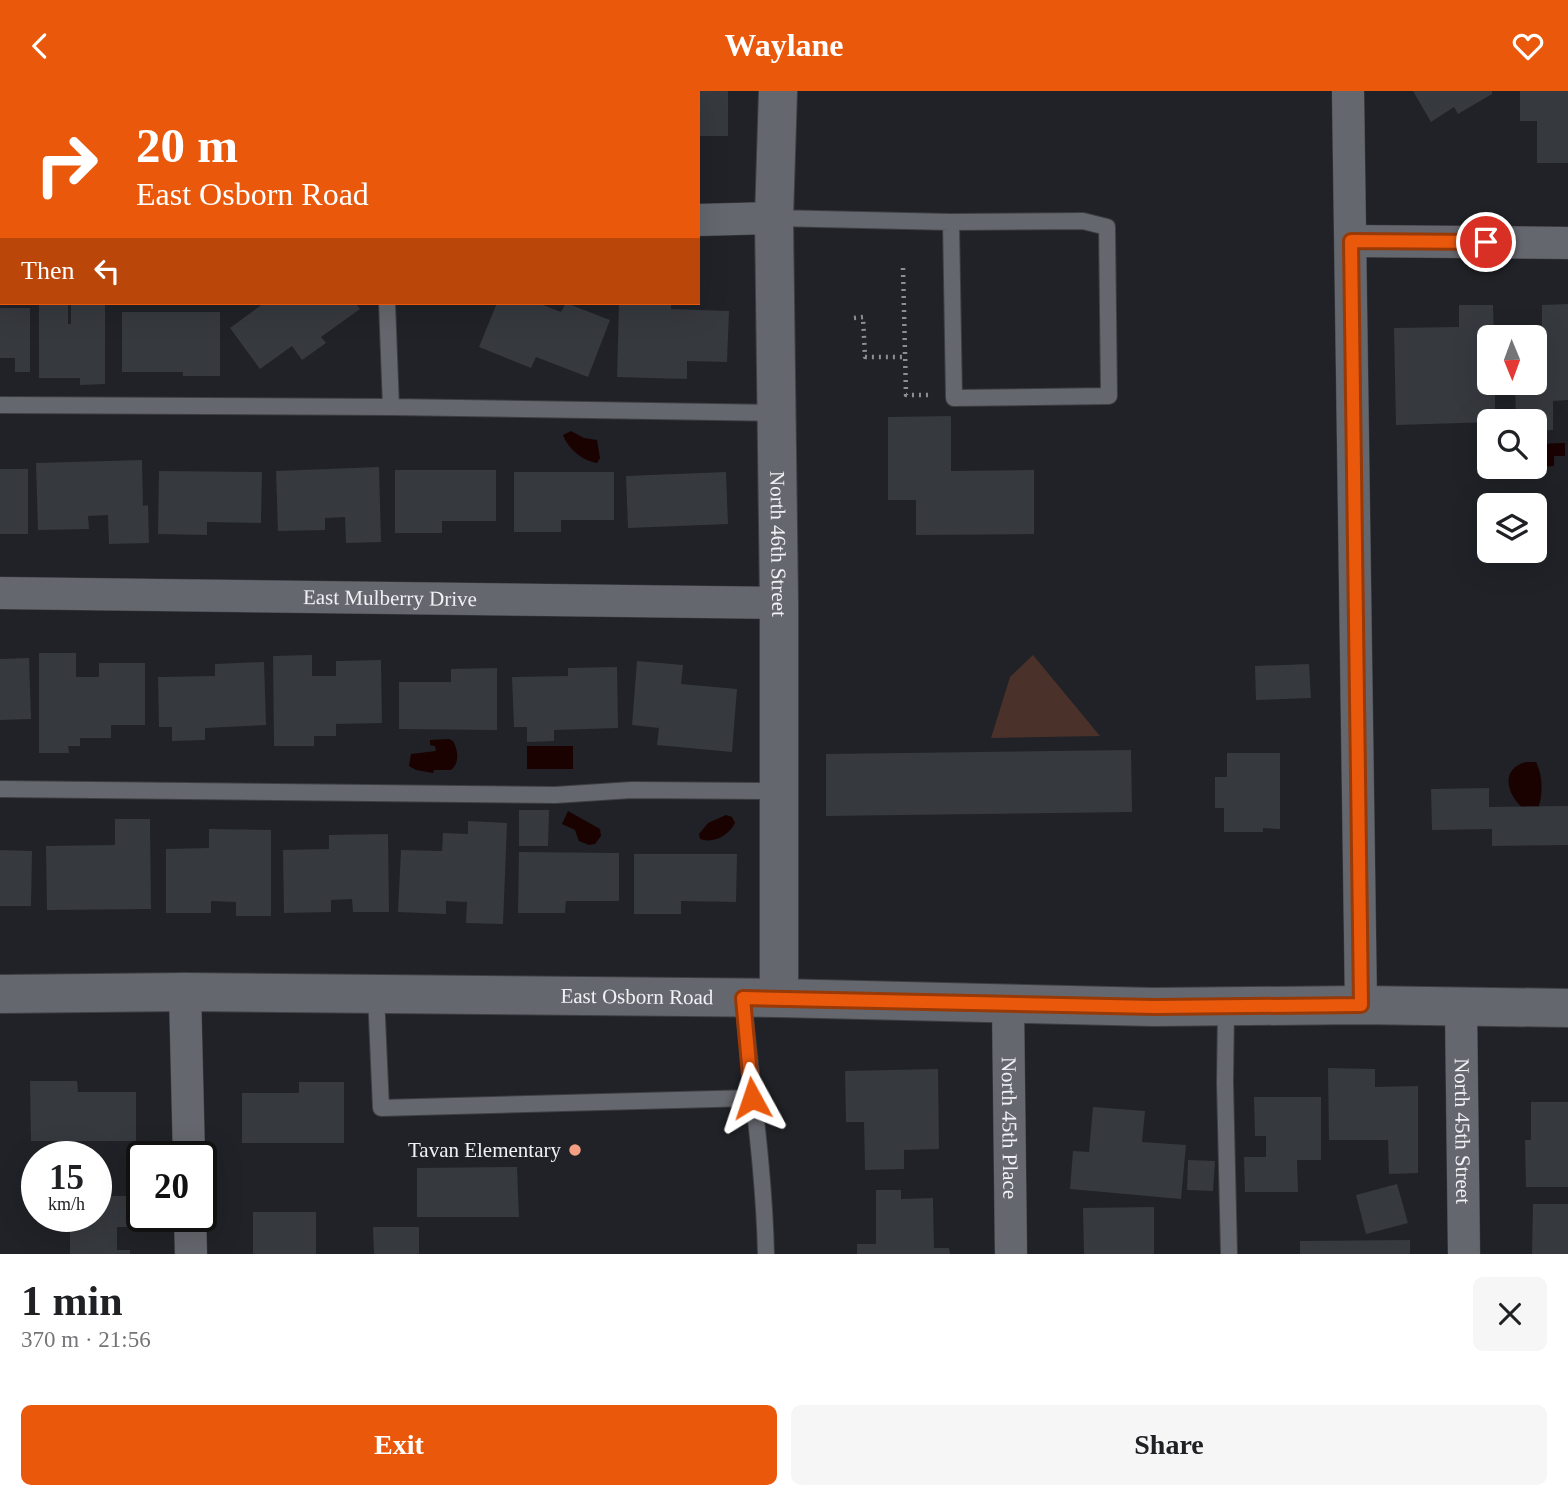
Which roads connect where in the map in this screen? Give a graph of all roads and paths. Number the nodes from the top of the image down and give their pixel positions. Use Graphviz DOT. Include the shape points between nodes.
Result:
graph roads {
  1 [pos="778,91"];
  2 [pos="1348,91"];
  3 [pos="775,218"];
  4 [pos="700,219"];
  5 [pos="951,222"];
  6 [pos="1351,241"];
  7 [pos="1568,243"];
  8 [pos="903,268"];
  9 [pos="387,305"];
  10 [pos="854,318"];
  11 [pos="905,357"];
  12 [pos="939,395"];
  13 [pos="0,405"];
  14 [pos="391,407"];
  15 [pos="776,413"];
  16 [pos="0,593"];
  17 [pos="779,603"];
  18 [pos="0,789"];
  19 [pos="779,791"];
  20 [pos="185,992"];
  21 [pos="0,994"];
  22 [pos="376,995"];
  23 [pos="761,998"];
  24 [pos="1008,1004"];
  25 [pos="1361,1005"];
  26 [pos="1226,1007"];
  27 [pos="1461,1007"];
  28 [pos="1568,1008"];
  29 [pos="752,1098"];
  30 [pos="189,1141"];
  31 [pos="190,1232"];
  32 [pos="191,1254"];
  33 [pos="766,1254"];
  34 [pos="1011,1254"];
  35 [pos="1228,1254"];
  36 [pos="1464,1254"];
  1 -- 3 [label="street, North 46th Street"];
  2 -- 6 [label="street"];
  3 -- 4 [label="street"];
  3 -- 5 [label="lane"];
  3 -- 15 [label="street, North 46th Street"];
  5 -- 5 [label="lane" via="954,398 1109,396 1107,227 1083,221"];
  6 -- 7 [label="street"];
  6 -- 25 [label="street"];
  8 -- 11 [label="path"];
  9 -- 14 [label="lane"];
  10 -- 11 [label="path" via="863,317 865,357"];
  11 -- 12 [label="path" via="905,395"];
  13 -- 14 [label="lane"];
  14 -- 15 [label="lane"];
  15 -- 17 [label="street, North 46th Street"];
  16 -- 17 [label="street, East Mulberry Drive"];
  17 -- 19 [label="street, North 46th Street"];
  18 -- 19 [label="lane" via="555,795 632,790"];
  19 -- 23 [label="street, North 46th Street"];
  20 -- 21 [label="street, East Osborn Road"];
  20 -- 22 [label="street, East Osborn Road"];
  20 -- 30 [label="street"];
  22 -- 23 [label="street, East Osborn Road"];
  22 -- 29 [label="lane" via="381,1108"];
  23 -- 24 [label="street, East Osborn Road"];
  23 -- 29 [label="lane"];
  24 -- 26 [label="street, East Osborn Road"];
  24 -- 34 [label="street, North 45th Place"];
  25 -- 26 [label="street, East Osborn Road"];
  25 -- 27 [label="street, East Osborn Road"];
  26 -- 35 [label="lane"];
  27 -- 28 [label="street, East Osborn Road"];
  27 -- 36 [label="street, North 45th Street"];
  29 -- 33 [label="lane" via="765,1197"];
  31 -- 32 [label="street"];
}
